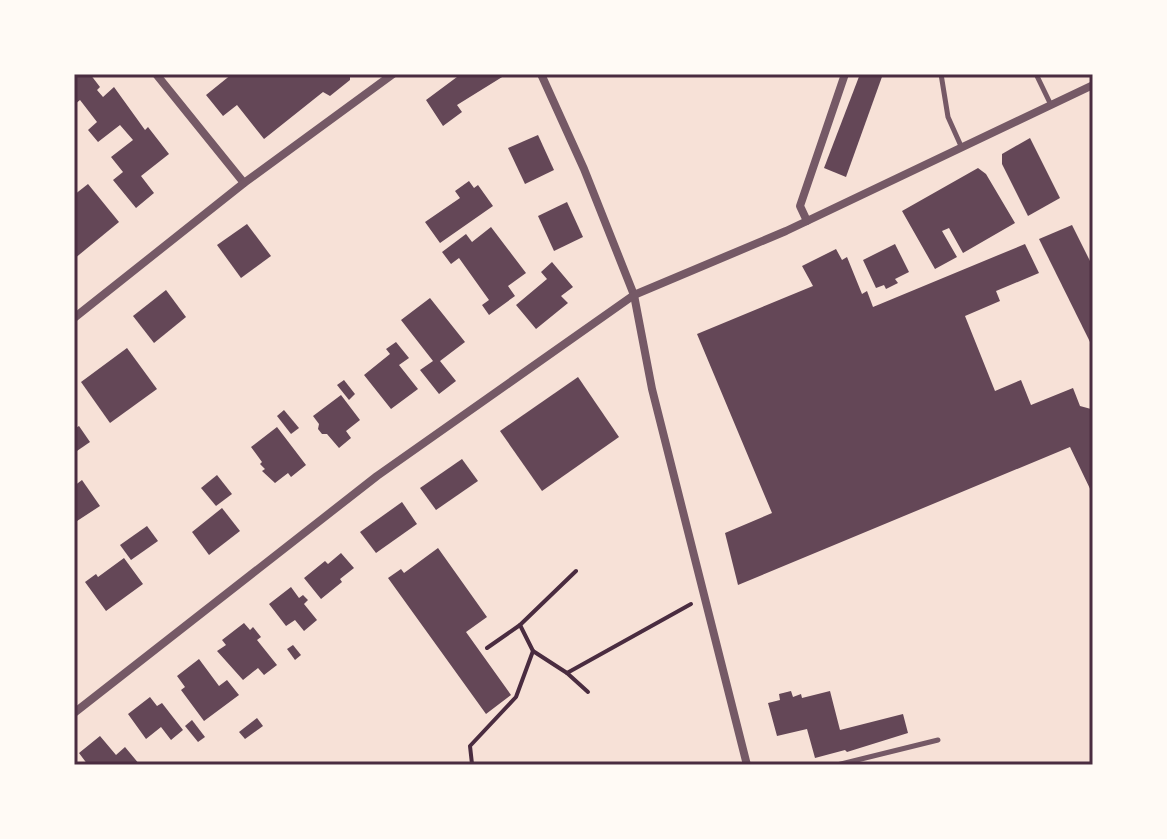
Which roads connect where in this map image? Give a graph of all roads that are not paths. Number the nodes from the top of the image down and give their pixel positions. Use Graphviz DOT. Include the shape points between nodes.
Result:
graph roads {
  1 [pos="156,74"];
  2 [pos="393,74"];
  3 [pos="541,74"];
  4 [pos="845,74"];
  5 [pos="941,74"];
  6 [pos="1036,74"];
  7 [pos="1093,85"];
  8 [pos="1051,105"];
  9 [pos="961,146"];
  10 [pos="244,183"];
  11 [pos="807,221"];
  12 [pos="634,295"];
  13 [pos="74,318"];
  14 [pos="74,713"];
  15 [pos="938,740"];
  16 [pos="747,765"];
  17 [pos="837,765"];
  1 -- 10 [label="street"];
  2 -- 10 [label="street"];
  3 -- 12 [label="street"];
  4 -- 11 [label="street" via="800,206"];
  5 -- 9 [label="lane" via="948,117"];
  6 -- 8 [label="lane"];
  7 -- 8 [label="street"];
  8 -- 9 [label="street"];
  9 -- 11 [label="street"];
  10 -- 13 [label="street"];
  11 -- 12 [label="street"];
  12 -- 14 [label="street" via="377,476"];
  12 -- 16 [label="street" via="652,389"];
  15 -- 17 [label="lane"];
}
